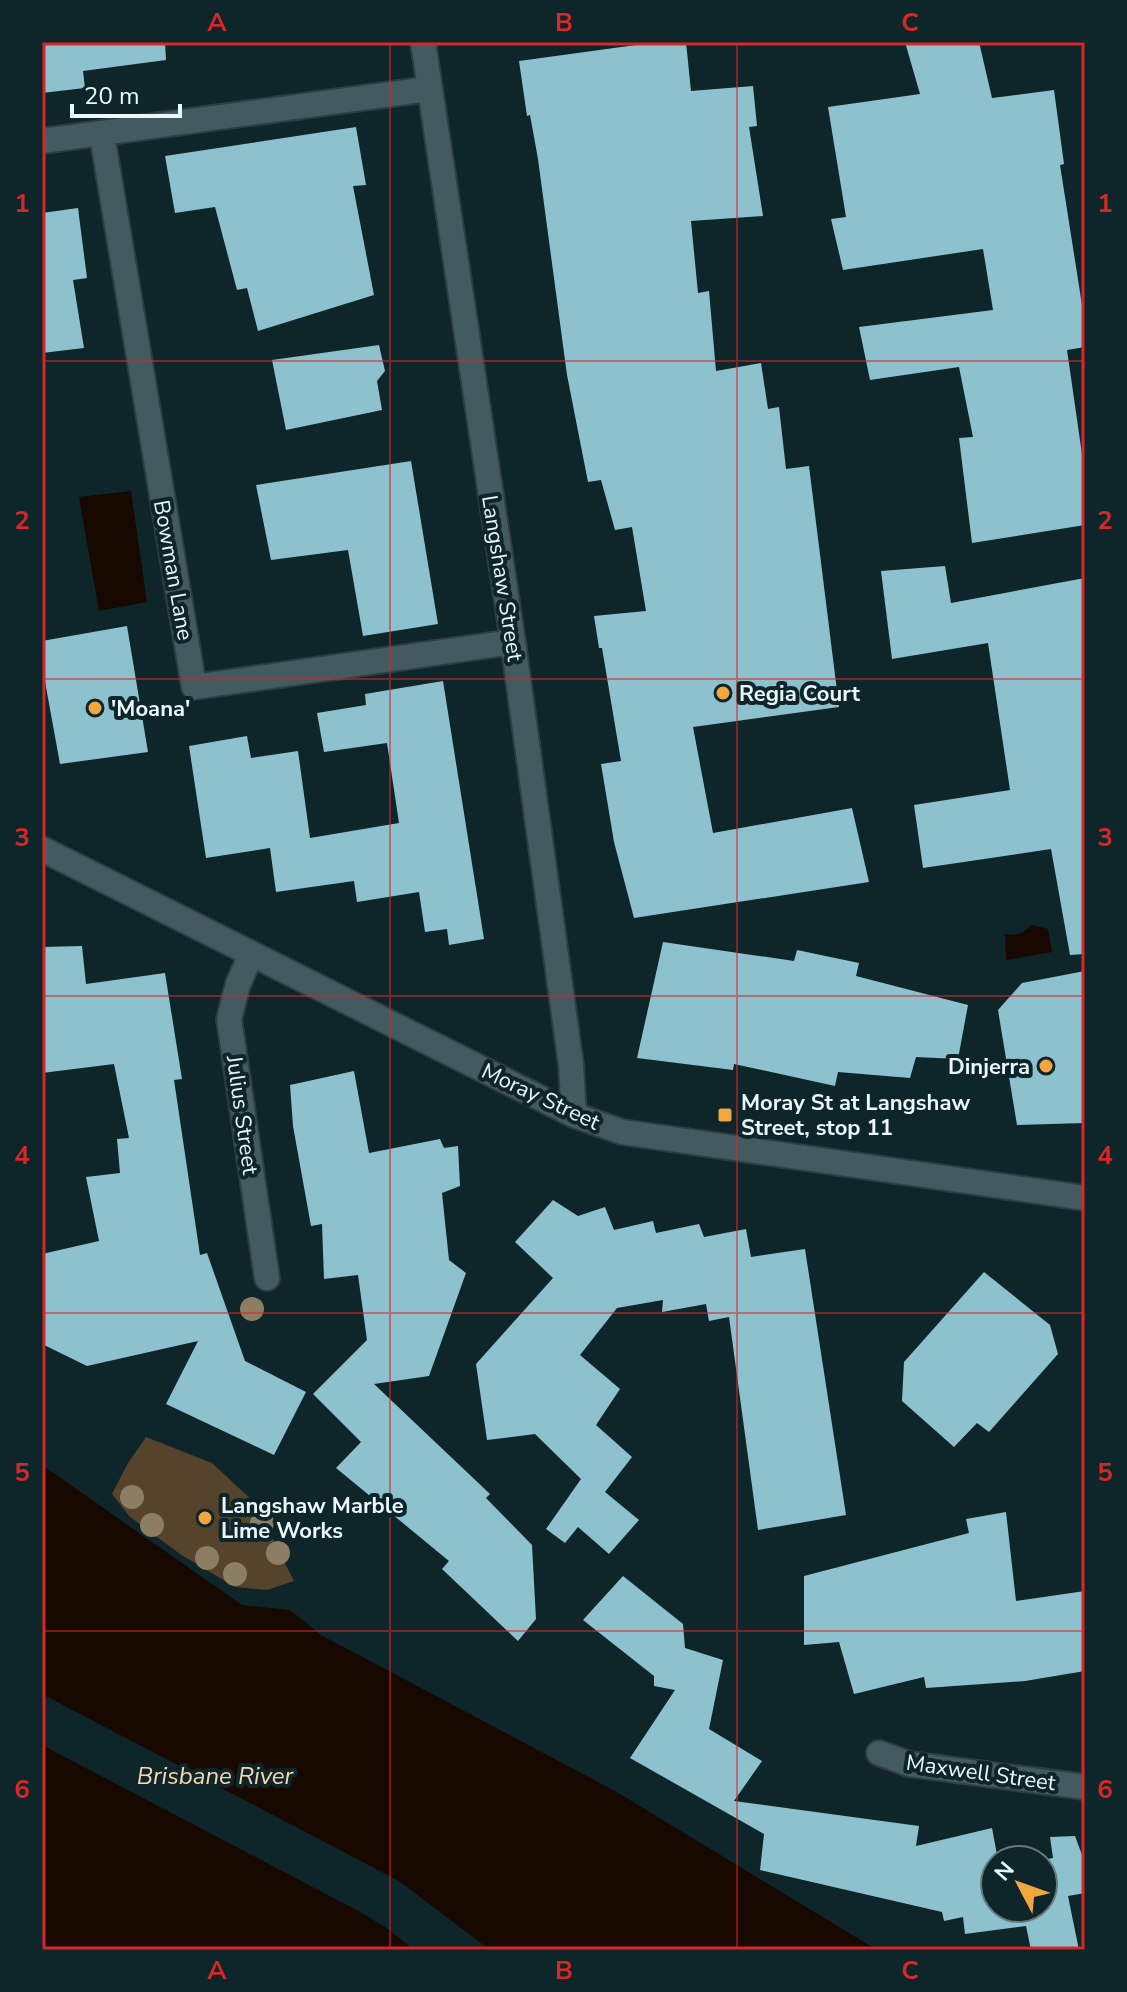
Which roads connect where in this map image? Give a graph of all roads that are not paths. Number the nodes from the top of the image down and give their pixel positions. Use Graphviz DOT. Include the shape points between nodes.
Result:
graph roads {
  1 [pos="423,42"];
  2 [pos="429,89"];
  3 [pos="102,135"];
  4 [pos="42,141"];
  5 [pos="513,642"];
  6 [pos="42,849"];
  7 [pos="251,955"];
  8 [pos="574,1115"];
  9 [pos="1085,1198"];
  10 [pos="267,1278"];
  11 [pos="879,1753"];
  12 [pos="1085,1787"];
  1 -- 2 [label="street, Langshaw Street"];
  2 -- 3 [label="street"];
  2 -- 5 [label="street, Langshaw Street"];
  3 -- 4 [label="street"];
  3 -- 5 [label="street, Bowman Lane" via="194,687"];
  5 -- 8 [label="street, Langshaw Street"];
  6 -- 7 [label="street, Moray Street"];
  7 -- 8 [label="street, Moray Street"];
  7 -- 10 [label="street, Julius Street" via="229,1019"];
  8 -- 9 [label="street, Moray Street" via="622,1132"];
  11 -- 12 [label="street, Maxwell Street" via="909,1764"];
}
